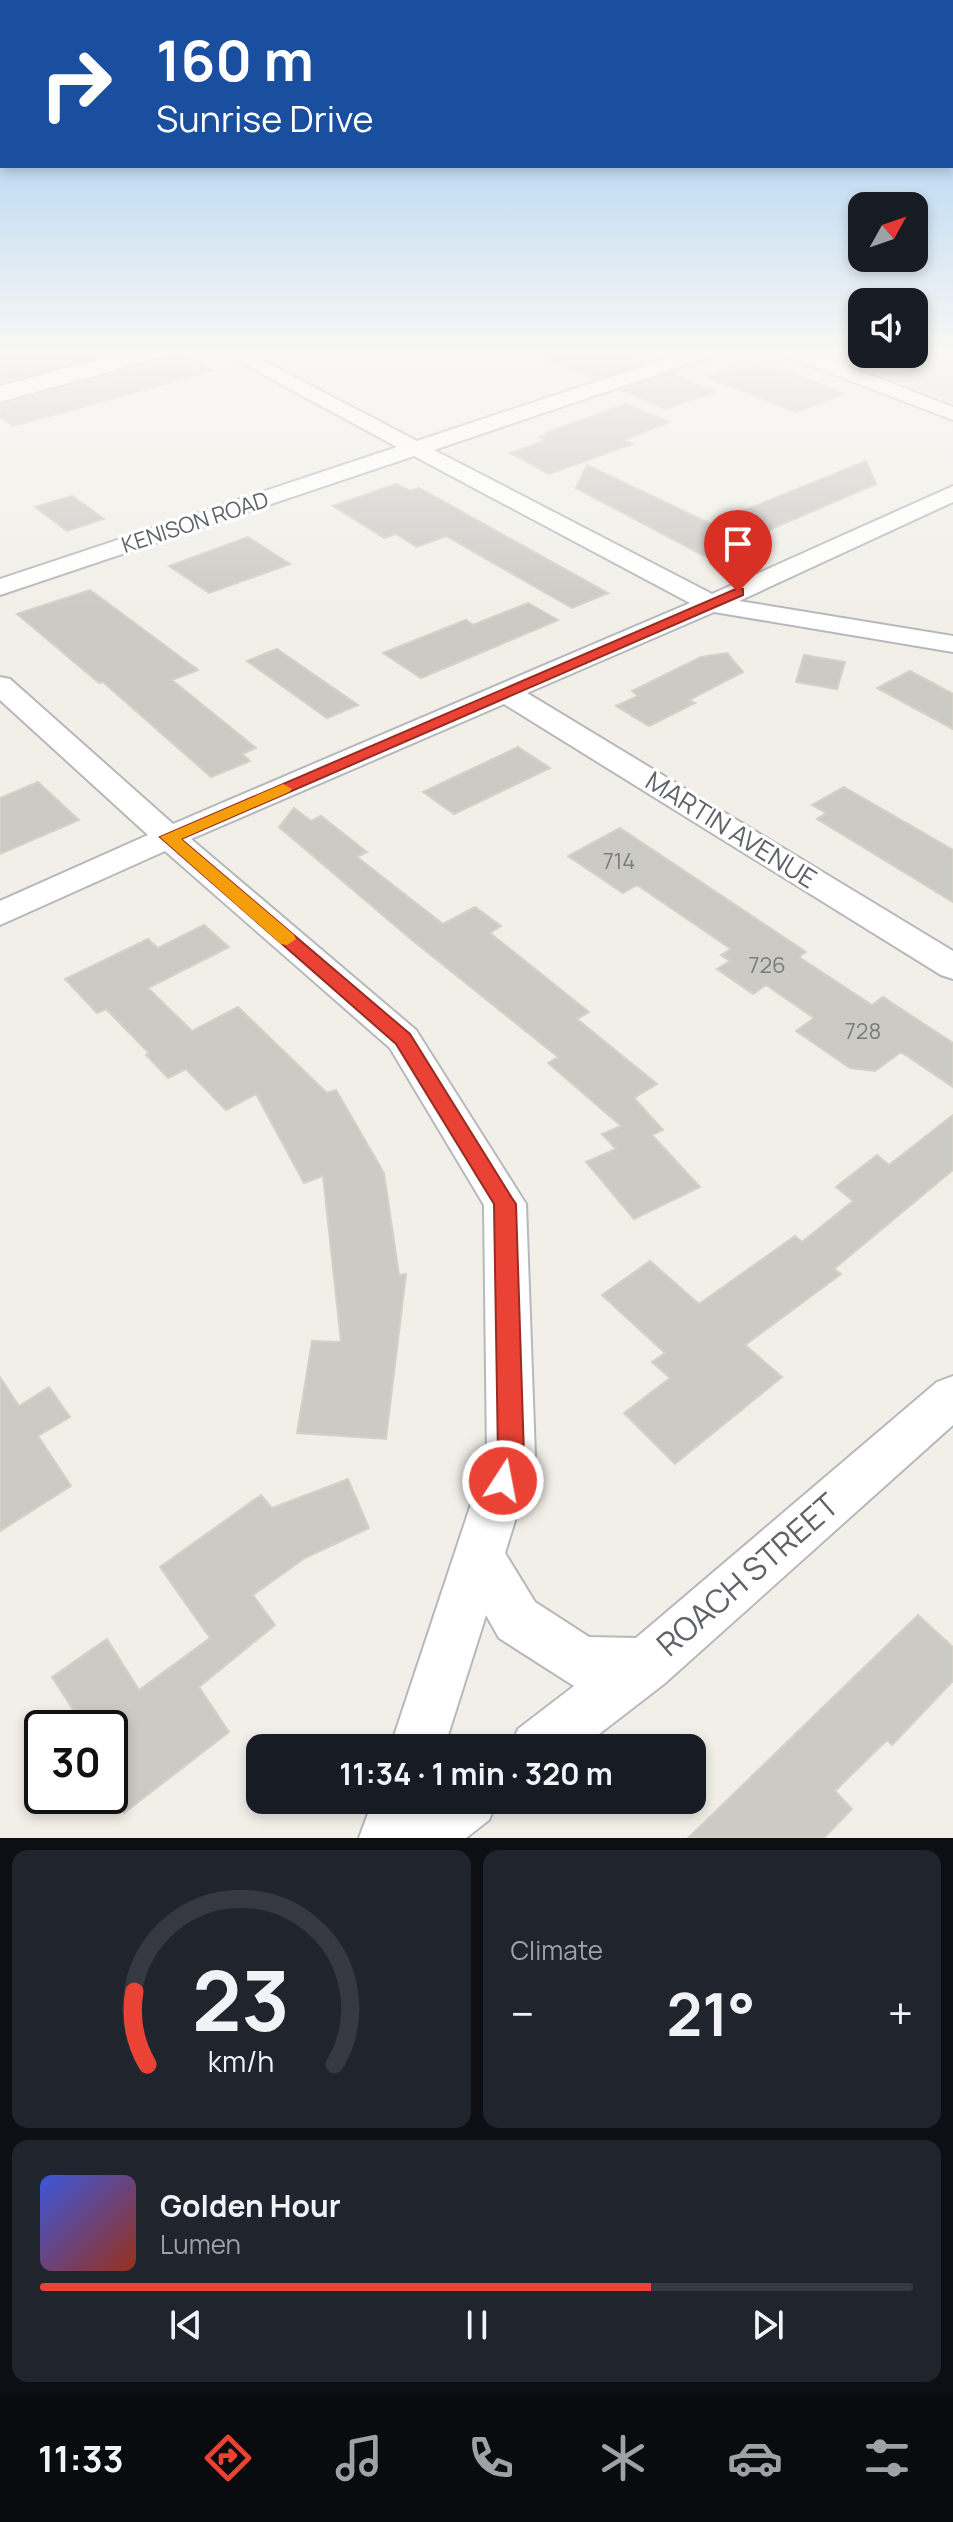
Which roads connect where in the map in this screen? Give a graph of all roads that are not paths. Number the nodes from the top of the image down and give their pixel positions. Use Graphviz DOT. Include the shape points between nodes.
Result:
graph roads {
  1 [pos="394,437"];
  2 [pos="450,437"];
  3 [pos="416,448"];
  4 [pos="953,493"];
  5 [pos="0,587"];
  6 [pos="711,604"];
  7 [pos="953,644"];
  8 [pos="0,685"];
  9 [pos="508,694"];
  10 [pos="169,837"];
  11 [pos="0,914"];
  12 [pos="953,967"];
  13 [pos="953,1396"];
  14 [pos="479,1557"];
  15 [pos="645,1665"];
  16 [pos="422,1734"];
  17 [pos="555,1734"];
  18 [pos="396,1814"];
  19 [pos="451,1814"];
  20 [pos="388,1838"];
  21 [pos="420,1838"];
  1 -- 3 [label="street"];
  2 -- 3 [label="street, KENISON ROAD"];
  3 -- 5 [label="street, KENISON ROAD"];
  3 -- 6 [label="street"];
  4 -- 6 [label="street"];
  6 -- 7 [label="street"];
  6 -- 9 [label="street"];
  8 -- 10 [label="street"];
  9 -- 10 [label="street"];
  9 -- 12 [label="street, MARTIN AVENUE"];
  10 -- 11 [label="street"];
  10 -- 14 [label="street" via="403,1039 505,1204 511,1456"];
  13 -- 15 [label="street, ROACH STREET"];
  14 -- 15 [label="street" via="517,1620 582,1663"];
  14 -- 16 [label="street"];
  15 -- 17 [label="street, ROACH STREET"];
  18 -- 20 [label="street"];
  19 -- 21 [label="street"];
}
